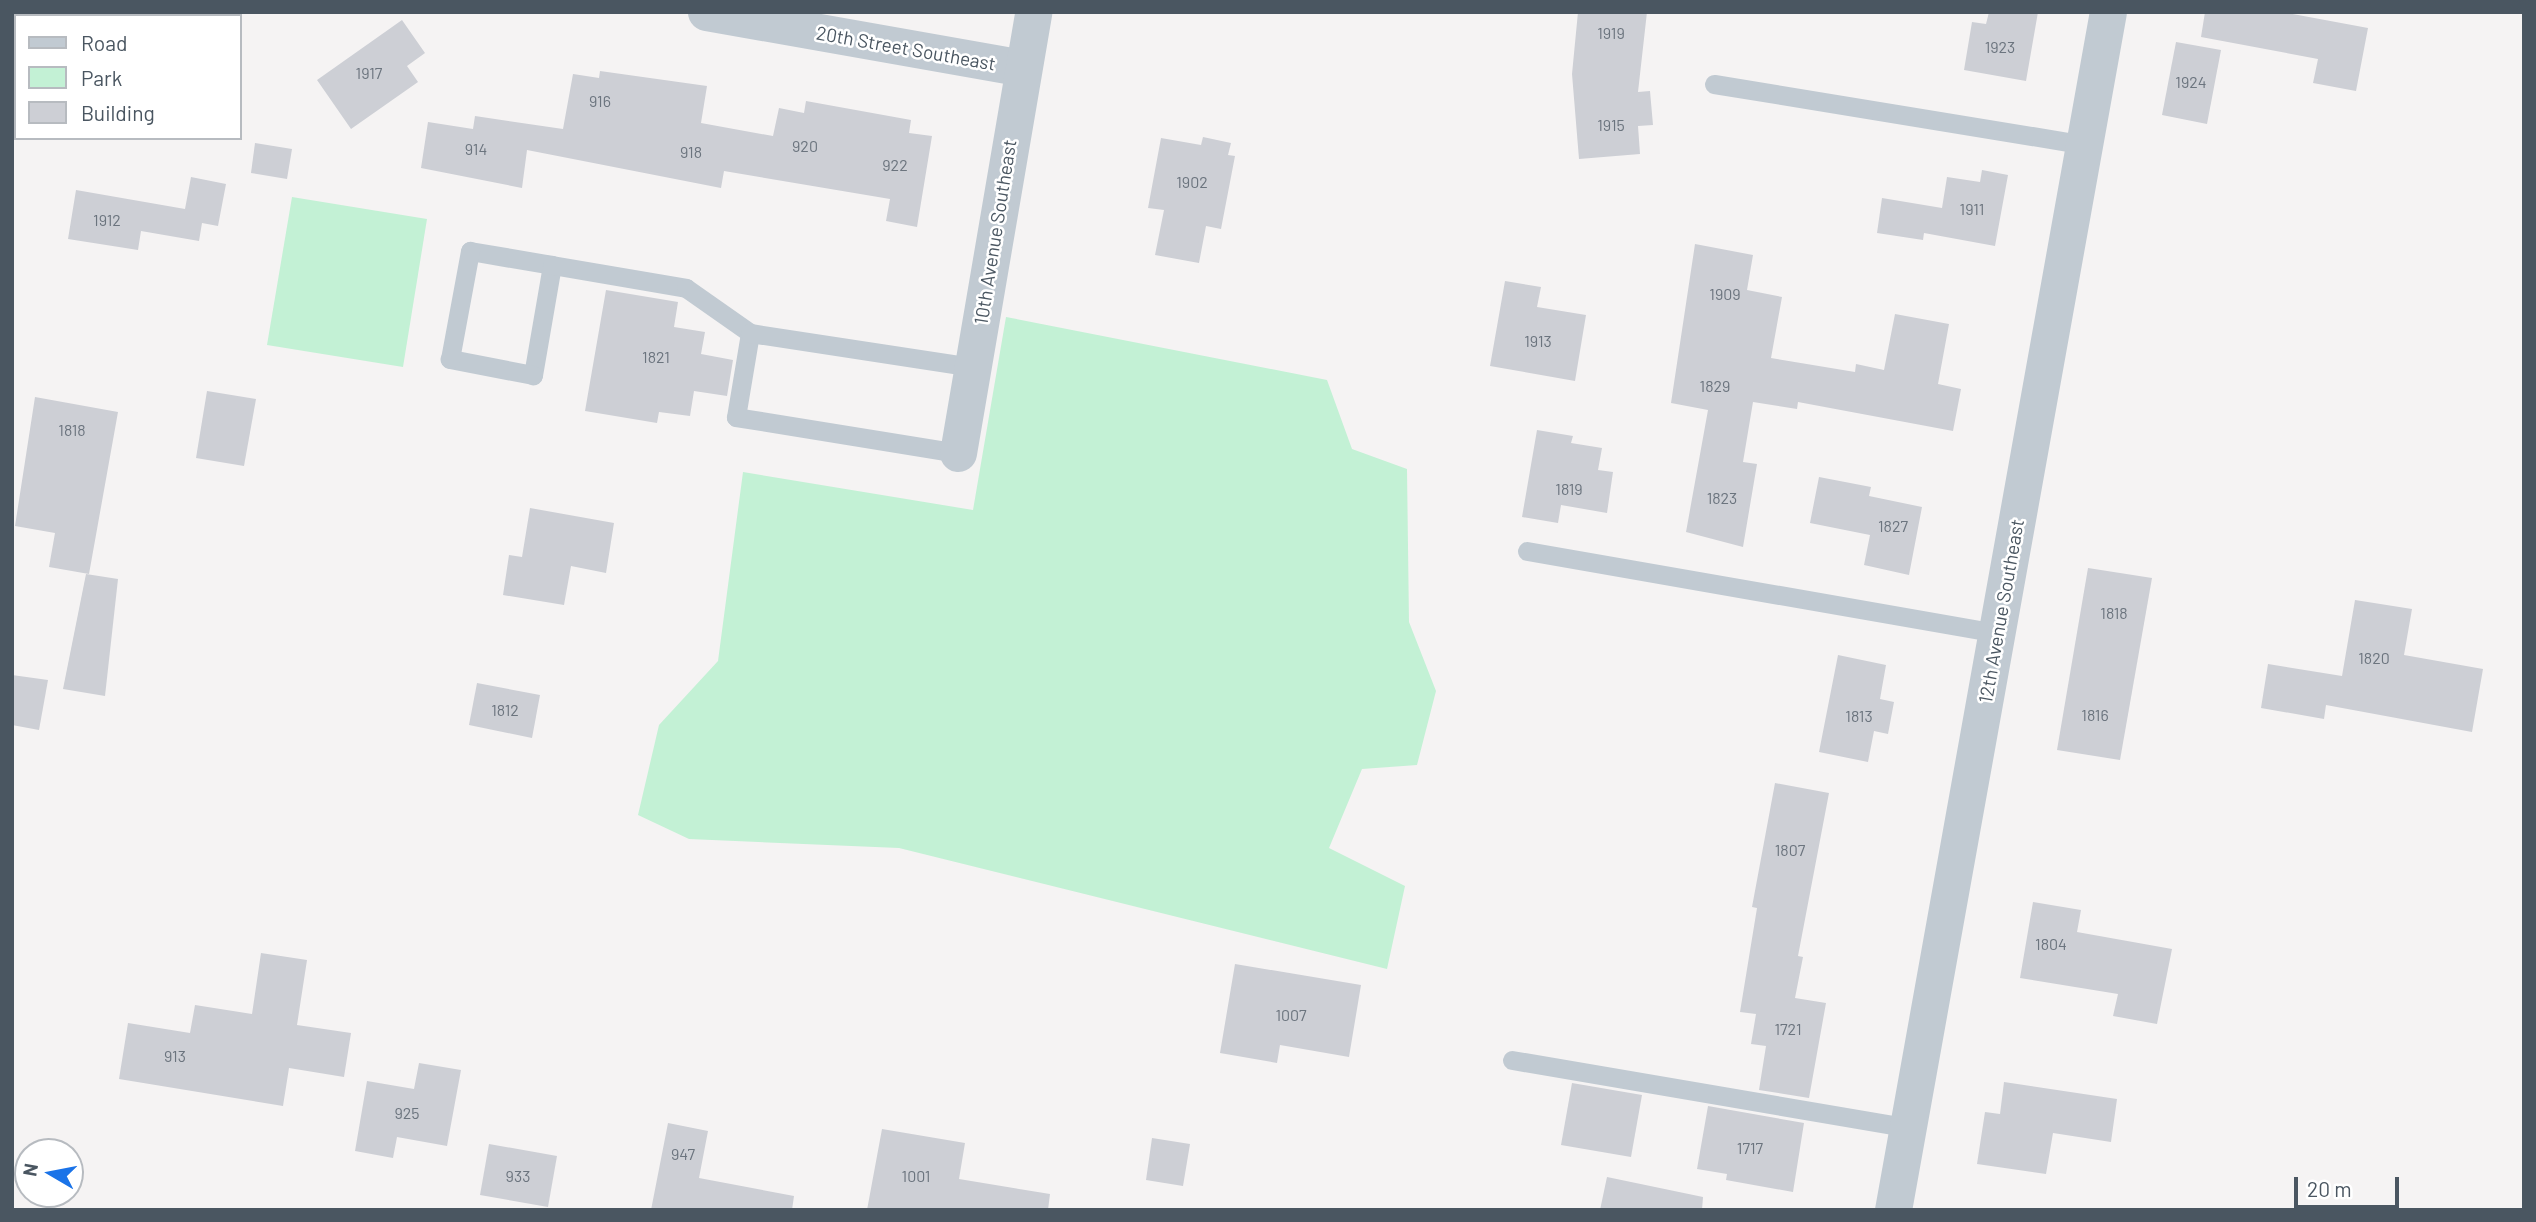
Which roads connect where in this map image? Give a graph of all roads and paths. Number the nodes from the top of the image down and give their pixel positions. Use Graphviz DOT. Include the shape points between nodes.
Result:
graph roads {
  1 [pos="706,12"];
  2 [pos="1033,12"];
  3 [pos="2108,12"];
  4 [pos="1023,68"];
  5 [pos="1714,84"];
  6 [pos="2085,145"];
  7 [pos="552,265"];
  8 [pos="750,333"];
  9 [pos="973,367"];
  10 [pos="958,453"];
  11 [pos="1527,551"];
  12 [pos="1997,633"];
  13 [pos="1511,1060"];
  14 [pos="1908,1128"];
  15 [pos="1893,1210"];
  1 -- 4 [label="street, 20th Street Southeast"];
  2 -- 4 [label="street, 10th Avenue Southeast"];
  3 -- 6 [label="street, 12th Avenue Southeast"];
  4 -- 9 [label="street, 10th Avenue Southeast"];
  5 -- 6 [label="lane"];
  6 -- 12 [label="street, 12th Avenue Southeast"];
  7 -- 7 [label="lane" via="470,251 450,359 533,375"];
  7 -- 8 [label="lane" via="686,288"];
  8 -- 9 [label="lane"];
  8 -- 10 [label="lane" via="736,417"];
  9 -- 10 [label="street, 10th Avenue Southeast"];
  11 -- 12 [label="lane"];
  12 -- 14 [label="street, 12th Avenue Southeast"];
  13 -- 14 [label="lane"];
  14 -- 15 [label="street, 12th Avenue Southeast"];
}
